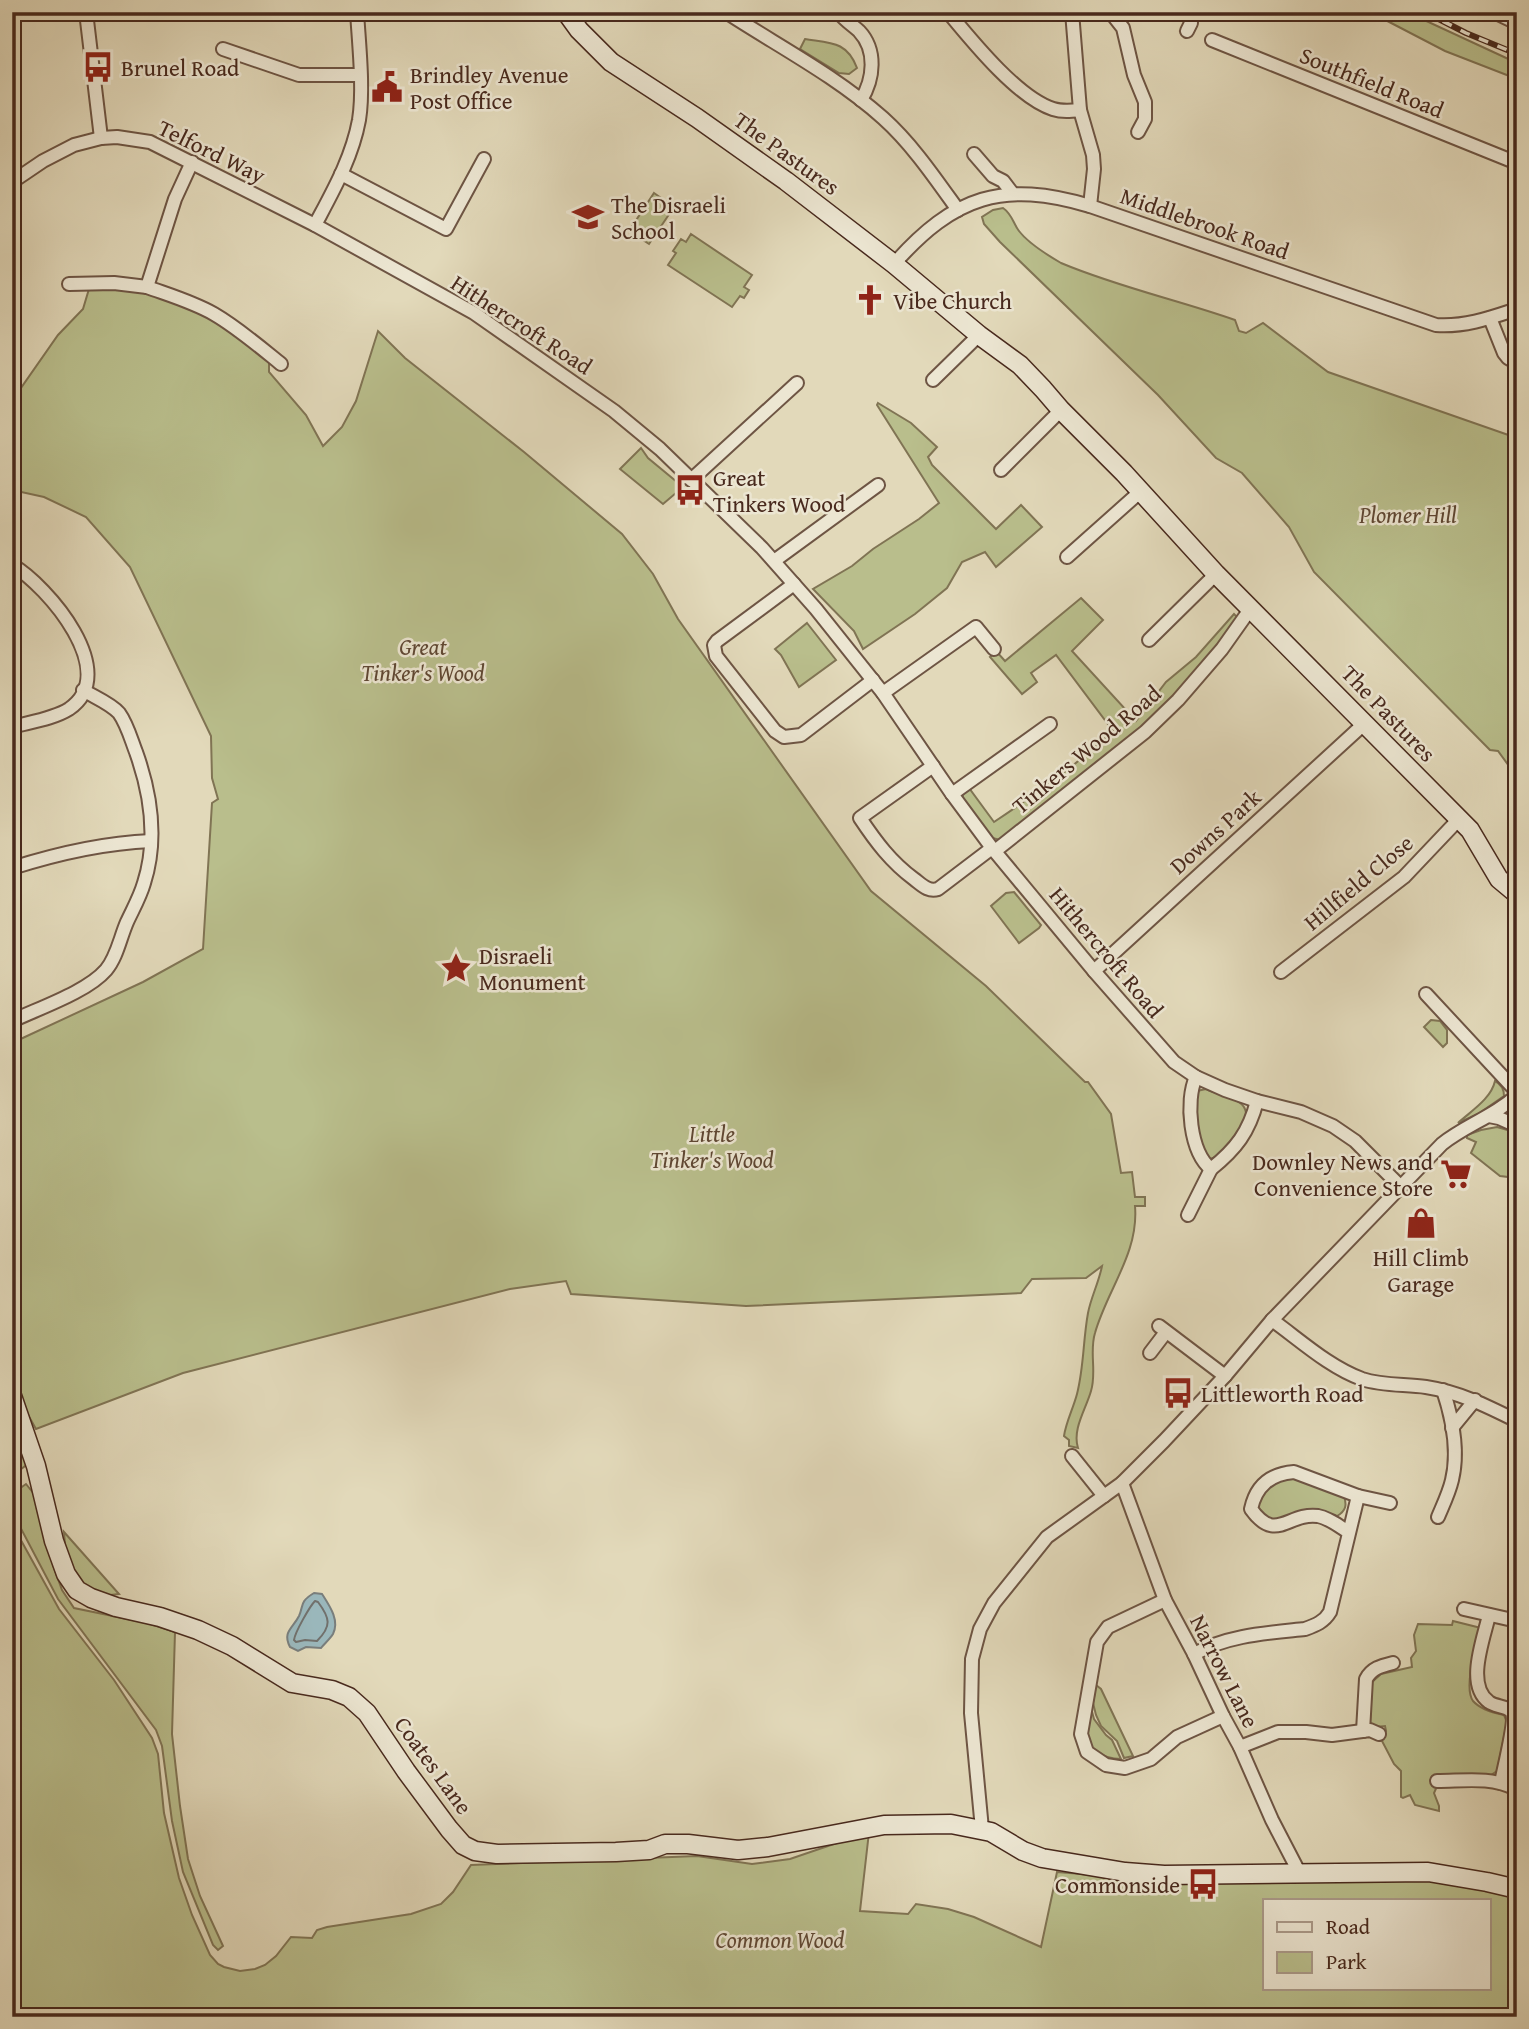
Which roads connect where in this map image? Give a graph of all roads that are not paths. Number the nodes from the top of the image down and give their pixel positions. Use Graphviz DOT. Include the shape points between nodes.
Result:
graph roads {
  1 [pos="86,12"];
  2 [pos="357,12"];
  3 [pos="566,12"];
  4 [pos="726,12"];
  5 [pos="838,12"];
  6 [pos="948,12"];
  7 [pos="1088,12"];
  8 [pos="1104,12"];
  9 [pos="1190,12"];
  10 [pos="1494,12"];
  11 [pos="1073,14"];
  12 [pos="1517,23"];
  13 [pos="1188,31"];
  14 [pos="1212,40"];
  15 [pos="223,49"];
  16 [pos="360,75"];
  17 [pos="861,100"];
  18 [pos="1080,110"];
  19 [pos="1138,132"];
  20 [pos="101,138"];
  21 [pos="974,154"];
  22 [pos="484,159"];
  23 [pos="192,162"];
  24 [pos="1517,163"];
  25 [pos="341,174"];
  26 [pos="12,182"];
  27 [pos="1013,194"];
  28 [pos="1090,206"];
  29 [pos="958,210"];
  30 [pos="315,225"];
  31 [pos="894,264"];
  32 [pos="69,284"];
  33 [pos="147,287"];
  34 [pos="1517,309"];
  35 [pos="1490,318"];
  36 [pos="979,335"];
  37 [pos="1517,363"];
  38 [pos="281,364"];
  39 [pos="933,380"];
  40 [pos="797,383"];
  41 [pos="1060,411"];
  42 [pos="1001,470"];
  43 [pos="691,480"];
  44 [pos="878,485"];
  45 [pos="1141,491"];
  46 [pos="1067,557"];
  47 [pos="774,561"];
  48 [pos="12,565"];
  49 [pos="1216,574"];
  50 [pos="794,584"];
  51 [pos="1251,608"];
  52 [pos="1149,640"];
  53 [pos="994,649"];
  54 [pos="873,680"];
  55 [pos="83,690"];
  56 [pos="883,693"];
  57 [pos="1365,723"];
  58 [pos="1050,724"];
  59 [pos="12,727"];
  60 [pos="933,766"];
  61 [pos="952,794"];
  62 [pos="1459,819"];
  63 [pos="151,841"];
  64 [pos="994,850"];
  65 [pos="12,868"];
  66 [pos="1517,894"];
  67 [pos="1094,971"];
  68 [pos="1281,972"];
  69 [pos="1426,994"];
  70 [pos="12,1021"];
  71 [pos="1196,1077"];
  72 [pos="1517,1094"];
  73 [pos="1257,1101"];
  74 [pos="1489,1116"];
  75 [pos="1517,1126"];
  76 [pos="1211,1169"];
  77 [pos="1400,1186"];
  78 [pos="1188,1215"];
  79 [pos="1272,1320"];
  80 [pos="1150,1353"];
  81 [pos="1225,1376"];
  82 [pos="1443,1390"];
  83 [pos="12,1396"];
  84 [pos="1475,1400"];
  85 [pos="1517,1421"];
  86 [pos="1452,1428"];
  87 [pos="1072,1456"];
  88 [pos="1122,1483"];
  89 [pos="1104,1496"];
  90 [pos="1358,1496"];
  91 [pos="1390,1503"];
  92 [pos="1438,1517"];
  93 [pos="1348,1532"];
  94 [pos="1165,1600"];
  95 [pos="1464,1609"];
  96 [pos="1489,1615"];
  97 [pos="1517,1621"];
  98 [pos="1194,1654"];
  99 [pos="1393,1663"];
  100 [pos="1515,1714"];
  101 [pos="1223,1716"];
  102 [pos="1363,1731"];
  103 [pos="1379,1734"];
  104 [pos="1240,1747"];
  105 [pos="1437,1781"];
  106 [pos="1501,1783"];
  107 [pos="1516,1789"];
  108 [pos="982,1829"];
  109 [pos="1300,1874"];
  110 [pos="1517,1889"];
  1 -- 20 [label="street"];
  2 -- 16 [label="street"];
  3 -- 31 [label="street, The Pastures" via="611,62 786,181"];
  4 -- 17 [label="street"];
  5 -- 17 [label="street" via="860,32 872,59"];
  6 -- 18 [label="street" via="1025,93 1056,110"];
  7 -- 11 [label="street"];
  8 -- 19 [label="street" via="1123,27 1145,102 1146,119"];
  9 -- 13 [label="street"];
  10 -- 12 [label="street"];
  11 -- 18 [label="street"];
  14 -- 24 [label="street, Southfield Road"];
  15 -- 16 [label="street" via="299,75"];
  16 -- 25 [label="street" via="359,118"];
  17 -- 29 [label="street" via="902,137"];
  18 -- 28 [label="street" via="1093,155"];
  20 -- 23 [label="street, Telford Way" via="150,142"];
  20 -- 26 [label="street, Telford Way" via="59,152"];
  21 -- 27 [label="street"];
  22 -- 25 [label="street" via="446,229"];
  23 -- 30 [label="street, Telford Way"];
  23 -- 33 [label="street"];
  25 -- 30 [label="street"];
  27 -- 28 [label="street, Middlebrook Road" via="1063,198"];
  27 -- 29 [label="street, Middlebrook Road"];
  28 -- 35 [label="street, Middlebrook Road" via="1420,321 1455,326"];
  29 -- 31 [label="street, Middlebrook Road" via="930,227"];
  30 -- 43 [label="street, Hithercroft Road" via="474,313 614,411"];
  31 -- 36 [label="street, The Pastures"];
  32 -- 33 [label="street"];
  33 -- 38 [label="street" via="215,314"];
  34 -- 35 [label="street, Middlebrook Road"];
  35 -- 37 [label="street" via="1504,354"];
  36 -- 39 [label="street"];
  36 -- 41 [label="street, The Pastures" via="1020,365"];
  40 -- 43 [label="street"];
  41 -- 42 [label="street"];
  41 -- 45 [label="street, The Pastures"];
  43 -- 47 [label="street, Hithercroft Road"];
  44 -- 47 [label="street"];
  45 -- 46 [label="street"];
  45 -- 49 [label="street, The Pastures"];
  47 -- 50 [label="street, Hithercroft Road"];
  48 -- 55 [label="street" via="52,599 75,634 88,668"];
  49 -- 51 [label="street, The Pastures"];
  49 -- 52 [label="street"];
  50 -- 54 [label="street, Hithercroft Road"];
  50 -- 54 [label="street" via="714,645 716,656 775,731 784,737 801,735"];
  51 -- 57 [label="street, The Pastures"];
  51 -- 64 [label="street, Tinkers Wood Road" via="1222,649 1145,732"];
  53 -- 56 [label="street" via="976,627"];
  54 -- 56 [label="street, Hithercroft Road"];
  55 -- 59 [label="street" via="58,714"];
  55 -- 63 [label="street" via="113,707 126,726 149,795"];
  56 -- 60 [label="street, Hithercroft Road"];
  57 -- 62 [label="street, The Pastures"];
  57 -- 67 [label="street, Downs Park"];
  58 -- 61 [label="street"];
  60 -- 61 [label="street, Hithercroft Road"];
  60 -- 64 [label="street" via="860,818 881,849 933,891"];
  61 -- 64 [label="street, Hithercroft Road"];
  62 -- 66 [label="street, The Pastures" via="1471,830 1499,879"];
  62 -- 68 [label="street, Hillfield Close" via="1404,877"];
  63 -- 65 [label="street"];
  63 -- 70 [label="street" via="144,884 111,964 81,989"];
  64 -- 67 [label="street, Hithercroft Road"];
  67 -- 71 [label="street, Hithercroft Road" via="1174,1062"];
  69 -- 72 [label="street"];
  71 -- 73 [label="street, Hithercroft Road"];
  71 -- 76 [label="street" via="1189,1105 1197,1150"];
  72 -- 74 [label="street"];
  73 -- 76 [label="street" via="1247,1130"];
  73 -- 77 [label="street, Hithercroft Road" via="1333,1126 1355,1141"];
  74 -- 75 [label="street"];
  74 -- 77 [label="street" via="1442,1144"];
  76 -- 78 [label="street"];
  77 -- 79 [label="street"];
  79 -- 81 [label="street"];
  79 -- 82 [label="street" via="1363,1380"];
  80 -- 81 [label="street" via="1163,1329"];
  81 -- 88 [label="street"];
  82 -- 84 [label="street"];
  82 -- 86 [label="street"];
  83 -- 108 [label="street, Coates Lane" via="36,1466 54,1541 77,1590 198,1630 292,1683 349,1697 367,1713 449,1829 475,1851 616,1852 666,1844 738,1850 884,1825 951,1824"];
  84 -- 85 [label="street"];
  84 -- 86 [label="street"];
  86 -- 92 [label="street" via="1454,1472"];
  87 -- 89 [label="street"];
  88 -- 89 [label="street"];
  88 -- 94 [label="street, Narrow Lane"];
  89 -- 108 [label="street" via="1047,1537 994,1603 980,1629 972,1659 971,1704"];
  90 -- 91 [label="street"];
  90 -- 93 [label="street"];
  90 -- 93 [label="street" via="1294,1472 1272,1477 1254,1495 1251,1509 1267,1525 1318,1516"];
  93 -- 98 [label="street" via="1326,1619 1305,1629 1226,1640"];
  94 -- 98 [label="street, Narrow Lane"];
  94 -- 101 [label="street" via="1108,1627 1097,1642 1081,1734 1087,1752 1105,1765 1125,1768 1151,1759 1177,1737"];
  95 -- 96 [label="street"];
  96 -- 97 [label="street"];
  96 -- 100 [label="street" via="1478,1664 1478,1689 1489,1702"];
  98 -- 101 [label="street, Narrow Lane"];
  99 -- 102 [label="street" via="1369,1672"];
  100 -- 106 [label="street"];
  101 -- 104 [label="street, Narrow Lane"];
  102 -- 103 [label="street"];
  102 -- 104 [label="street" via="1332,1735 1278,1732"];
  104 -- 109 [label="street, Narrow Lane"];
  105 -- 106 [label="street"];
  106 -- 107 [label="street"];
  108 -- 109 [label="street" via="1042,1858 1125,1872"];
  109 -- 110 [label="street" via="1428,1872"];
}
